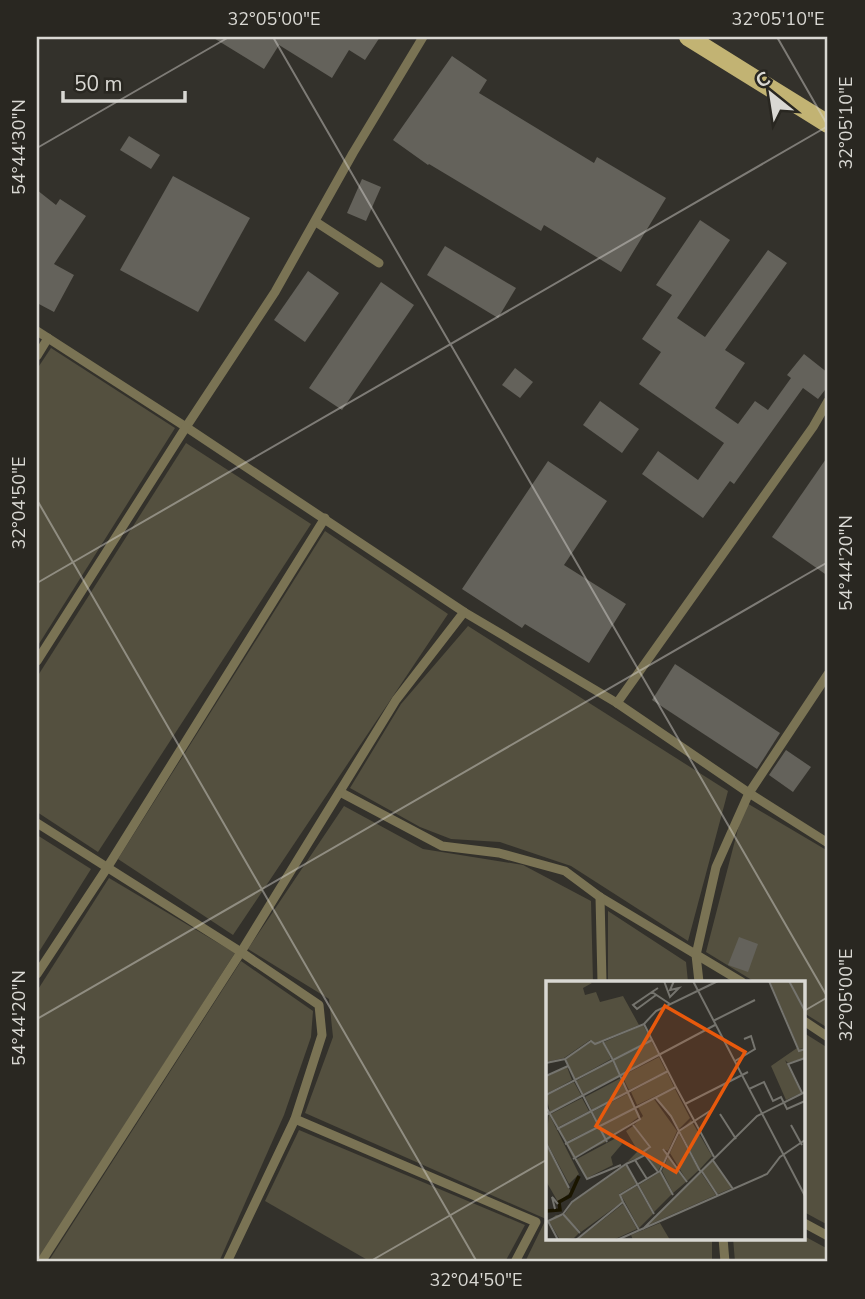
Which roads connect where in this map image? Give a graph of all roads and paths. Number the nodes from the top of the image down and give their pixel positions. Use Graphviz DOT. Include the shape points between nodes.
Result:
graph roads {
  1 [pos="423,37"];
  2 [pos="688,37"];
  3 [pos="826,117"];
  4 [pos="316,222"];
  5 [pos="379,263"];
  6 [pos="37,331"];
  7 [pos="48,338"];
  8 [pos="37,356"];
  9 [pos="828,401"];
  10 [pos="186,427"];
  11 [pos="325,518"];
  12 [pos="464,611"];
  13 [pos="37,661"];
  14 [pos="828,674"];
  15 [pos="617,703"];
  16 [pos="340,792"];
  17 [pos="749,793"];
  18 [pos="37,823"];
  19 [pos="828,843"];
  20 [pos="107,869"];
  21 [pos="600,897"];
  22 [pos="241,952"];
  23 [pos="696,955"];
  24 [pos="37,974"];
  25 [pos="602,981"];
  26 [pos="699,981"];
  27 [pos="740,981"];
  28 [pos="806,1022"];
  29 [pos="828,1037"];
  30 [pos="295,1119"];
  31 [pos="806,1224"];
  32 [pos="828,1236"];
  33 [pos="723,1240"];
  34 [pos="41,1262"];
  35 [pos="227,1262"];
  36 [pos="515,1262"];
  37 [pos="725,1262"];
  1 -- 4 [label="lane"];
  2 -- 3 [label="main road"];
  4 -- 5 [label="lane"];
  4 -- 10 [label="lane"];
  6 -- 7 [label="lane"];
  7 -- 8 [label="lane"];
  7 -- 10 [label="lane"];
  9 -- 15 [label="lane"];
  10 -- 11 [label="lane"];
  10 -- 13 [label="lane"];
  11 -- 12 [label="lane"];
  11 -- 20 [label="lane"];
  12 -- 15 [label="lane"];
  12 -- 16 [label="lane" via="396,700"];
  14 -- 17 [label="lane"];
  15 -- 17 [label="lane"];
  16 -- 21 [label="lane" via="442,846 499,853 565,871"];
  16 -- 22 [label="lane"];
  17 -- 19 [label="lane"];
  17 -- 23 [label="lane" via="716,867"];
  18 -- 20 [label="lane"];
  20 -- 22 [label="lane"];
  20 -- 24 [label="lane"];
  21 -- 23 [label="lane"];
  21 -- 25 [label="lane"];
  22 -- 30 [label="lane" via="319,1005 321,1035"];
  22 -- 34 [label="lane"];
  23 -- 26 [label="lane"];
  23 -- 27 [label="lane"];
  28 -- 29 [label="lane"];
  30 -- 35 [label="lane"];
  30 -- 36 [label="lane" via="536,1223"];
  31 -- 32 [label="lane"];
  33 -- 37 [label="lane"];
}
